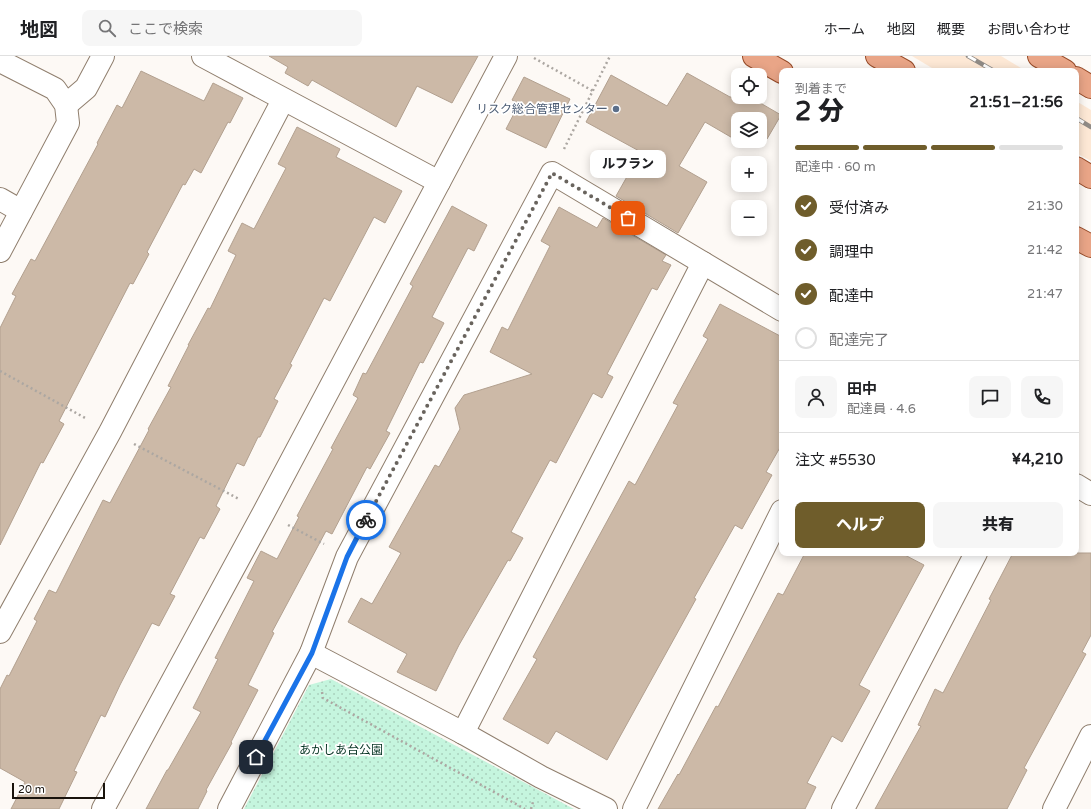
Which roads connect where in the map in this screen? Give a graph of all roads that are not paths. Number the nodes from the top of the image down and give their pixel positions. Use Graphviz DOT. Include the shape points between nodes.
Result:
graph roads {
  1 [pos="103,56"];
  2 [pos="203,56"];
  3 [pos="506,56"];
  4 [pos="754,56"];
  5 [pos="877,56"];
  6 [pos="1039,56"];
  7 [pos="0,61"];
  8 [pos="899,68"];
  9 [pos="1060,68"];
  10 [pos="779,70"];
  11 [pos="1079,80"];
  12 [pos="1091,87"];
  13 [pos="283,100"];
  14 [pos="66,105"];
  15 [pos="1079,170"];
  16 [pos="1091,177"];
  17 [pos="439,182"];
  18 [pos="0,199"];
  19 [pos="21,211"];
  20 [pos="1079,240"];
  21 [pos="1091,246"];
  22 [pos="0,251"];
  23 [pos="703,263"];
  24 [pos="779,308"];
  25 [pos="1079,487"];
  26 [pos="1091,494"];
  27 [pos="779,517"];
  28 [pos="974,556"];
  29 [pos="0,632"];
  30 [pos="312,653"];
  31 [pos="463,733"];
  32 [pos="1091,736"];
  33 [pos="103,809"];
  34 [pos="229,809"];
  35 [pos="606,809"];
  36 [pos="634,809"];
  37 [pos="843,809"];
  38 [pos="1054,809"];
  1 -- 14 [label="street" via="86,88"];
  2 -- 13 [label="street"];
  3 -- 17 [label="street"];
  4 -- 10 [label="main road"];
  5 -- 8 [label="main road"];
  6 -- 9 [label="main road"];
  7 -- 14 [label="street" via="55,90"];
  11 -- 12 [label="main road"];
  13 -- 17 [label="street"];
  13 -- 29 [label="street" via="110,432"];
  14 -- 19 [label="street" via="68,123"];
  15 -- 16 [label="main road"];
  17 -- 33 [label="street"];
  18 -- 19 [label="street"];
  19 -- 22 [label="street"];
  20 -- 21 [label="main road"];
  23 -- 24 [label="street"];
  23 -- 30 [label="street" via="552,173 347,557"];
  23 -- 31 [label="street"];
  25 -- 26 [label="street"];
  27 -- 36 [label="street"];
  28 -- 37 [label="street"];
  30 -- 31 [label="street"];
  30 -- 34 [label="street"];
  31 -- 35 [label="street" via="541,777"];
  32 -- 38 [label="street"];
}
